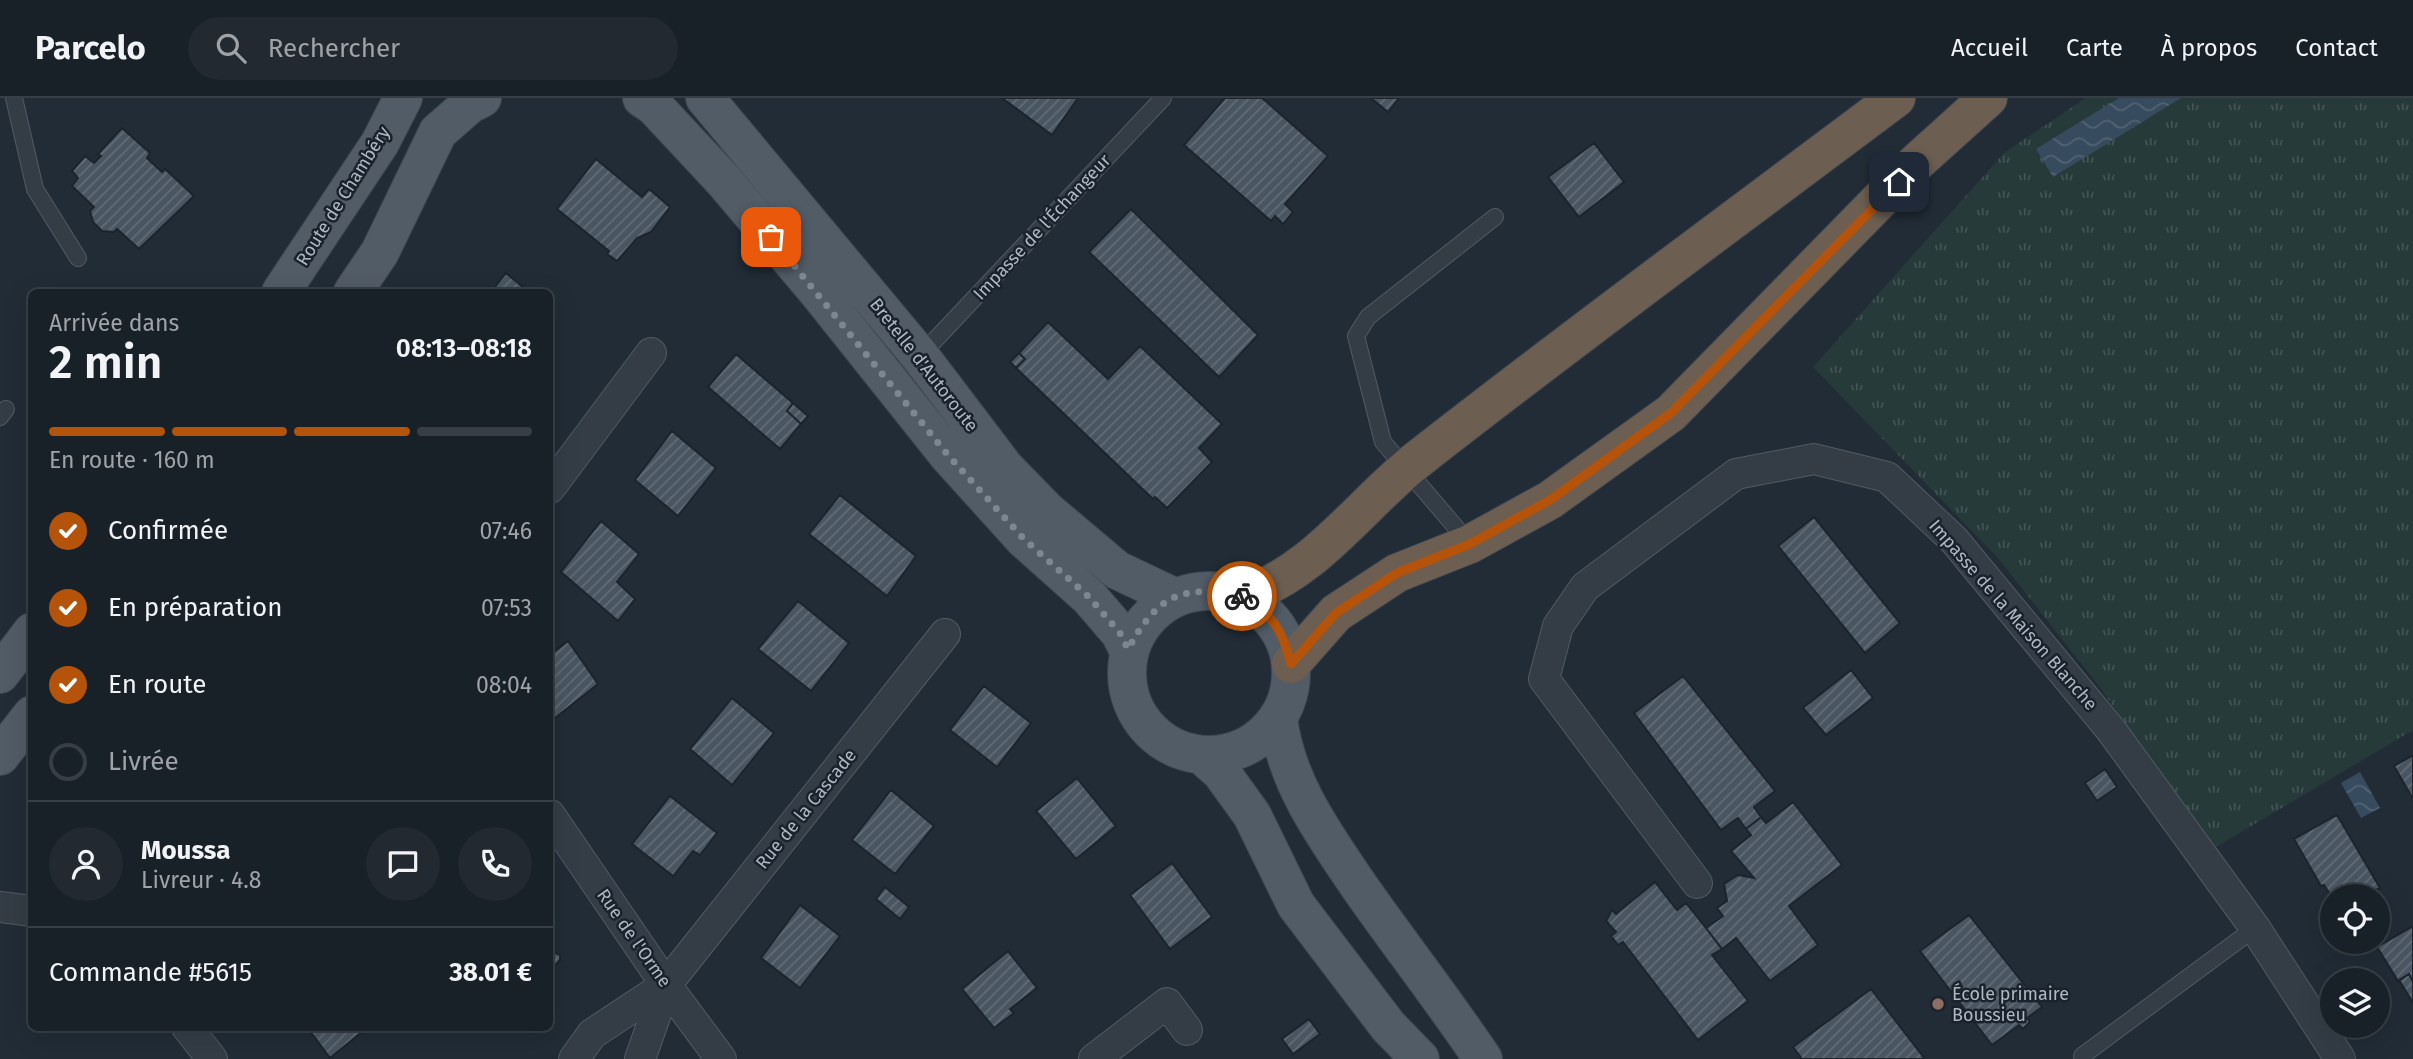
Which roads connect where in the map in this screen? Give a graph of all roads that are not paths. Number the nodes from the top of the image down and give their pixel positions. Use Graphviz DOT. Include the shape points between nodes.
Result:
graph roads {
  1 [pos="14,98"];
  2 [pos="402,98"];
  3 [pos="482,98"];
  4 [pos="642,98"];
  5 [pos="705,98"];
  6 [pos="1163,98"];
  7 [pos="1896,98"];
  8 [pos="1988,98"];
  9 [pos="1495,217"];
  10 [pos="78,258"];
  11 [pos="283,289"];
  12 [pos="355,289"];
  13 [pos="651,353"];
  14 [pos="920,356"];
  15 [pos="1405,470"];
  16 [pos="553,484"];
  17 [pos="1470,544"];
  18 [pos="1242,596"];
  19 [pos="1174,597"];
  20 [pos="945,634"];
  21 [pos="28,637"];
  22 [pos="1128,649"];
  23 [pos="1291,664"];
  24 [pos="0,674"];
  25 [pos="1278,717"];
  26 [pos="28,720"];
  27 [pos="0,756"];
  28 [pos="1203,756"];
  29 [pos="553,820"];
  30 [pos="1697,883"];
  31 [pos="0,907"];
  32 [pos="28,910"];
  33 [pos="2255,928"];
  34 [pos="666,985"];
  35 [pos="1187,1030"];
  36 [pos="191,1031"];
  37 [pos="2082,1056"];
  38 [pos="212,1059"];
  39 [pos="574,1059"];
  40 [pos="640,1059"];
  41 [pos="722,1059"];
  42 [pos="1094,1059"];
  43 [pos="1420,1059"];
  44 [pos="1483,1059"];
  45 [pos="2340,1059"];
  1 -- 10 [label="lane" via="35,189"];
  2 -- 11 [label="main road, Route de Chambéry" via="380,143"];
  3 -- 12 [label="main road" via="438,132 380,252"];
  4 -- 22 [label="main road, Bretelle d'Autoroute" via="724,181 948,455 1024,539 1089,597"];
  5 -- 14 [label="main road, Bretelle d'Autoroute"];
  6 -- 14 [label="lane, Impasse de l'Échangeur"];
  7 -- 15 [label="highway"];
  8 -- 17 [label="highway" via="1917,162 1671,413 1550,500"];
  9 -- 15 [label="lane" via="1368,317 1356,336 1383,442"];
  13 -- 16 [label="street"];
  14 -- 19 [label="main road, Bretelle d'Autoroute" via="1005,468 1047,511 1117,570"];
  15 -- 17 [label="lane"];
  15 -- 18 [label="highway" via="1298,567 1262,590"];
  17 -- 23 [label="highway" via="1397,573 1336,613"];
  18 -- 19 [label="main road" via="1208,589"];
  18 -- 23 [label="main road" via="1266,612 1284,636"];
  19 -- 22 [label="main road" via="1145,618"];
  20 -- 34 [label="street, Rue de la Cascade"];
  21 -- 24 [label="main road"];
  22 -- 28 [label="main road" via="1125,679 1133,708 1150,732 1175,749"];
  23 -- 25 [label="main road" via="1289,691"];
  25 -- 28 [label="main road" via="1258,739 1233,752"];
  25 -- 44 [label="main road" via="1281,741 1299,791 1324,835"];
  26 -- 27 [label="main road"];
  28 -- 43 [label="main road" via="1221,772 1252,815 1296,905 1388,1026"];
  29 -- 34 [label="street, Rue de l'Orme"];
  30 -- 33 [label="street, Impasse de la Maison Blanche" via="1544,680 1558,626 1585,587 1736,474 1814,458 1887,477 1954,540 2111,730"];
  31 -- 32 [label="street"];
  33 -- 37 [label="lane"];
  33 -- 45 [label="street, Impasse de la Maison Blanche"];
  34 -- 39 [label="street, Rue de la Cascade" via="592,1034"];
  34 -- 40 [label="street, Rue de la Cascade"];
  34 -- 41 [label="street, Rue de l'Orme"];
  35 -- 42 [label="street" via="1167,1003"];
  36 -- 38 [label="street"];
}
